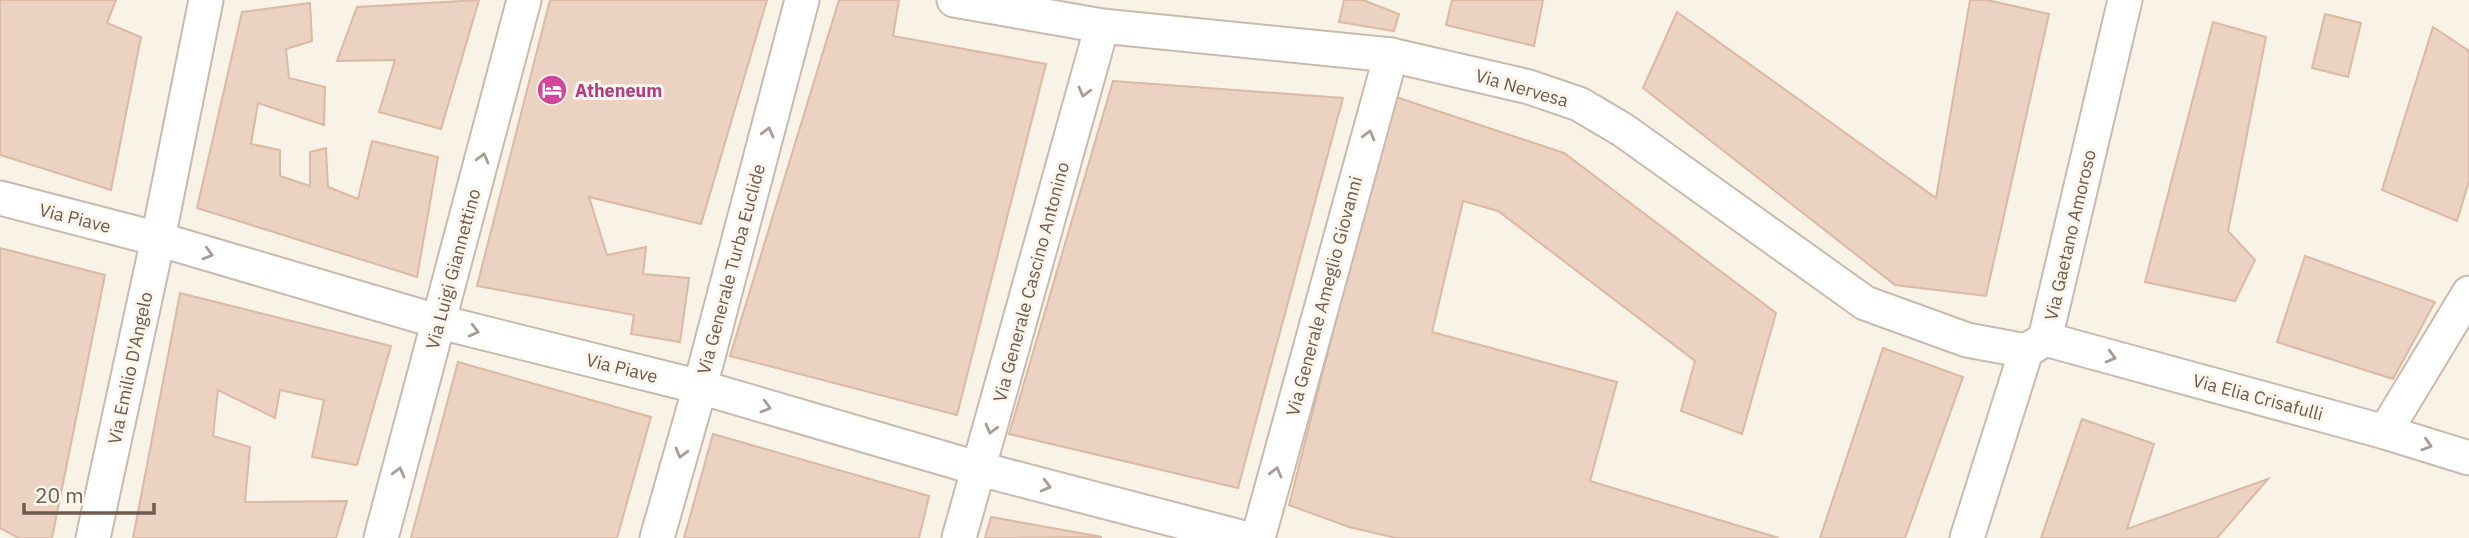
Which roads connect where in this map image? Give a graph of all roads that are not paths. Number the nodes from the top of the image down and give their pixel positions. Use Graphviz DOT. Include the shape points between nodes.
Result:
graph roads {
  1 [pos="206,0"];
  2 [pos="524,0"];
  3 [pos="802,0"];
  4 [pos="954,0"];
  5 [pos="2125,0"];
  6 [pos="1102,26"];
  7 [pos="1391,55"];
  8 [pos="0,198"];
  9 [pos="158,239"];
  10 [pos="2469,293"];
  11 [pos="439,322"];
  12 [pos="2036,345"];
  13 [pos="700,387"];
  14 [pos="2385,432"];
  15 [pos="2469,458"];
  16 [pos="980,469"];
  17 [pos="93,538"];
  18 [pos="381,538"];
  19 [pos="657,538"];
  20 [pos="959,538"];
  21 [pos="1244,538"];
  22 [pos="1258,538"];
  23 [pos="1967,538"];
  1 -- 9 [label="street"];
  11 -- 2 [label="street, Via Luigi Giannettino, one-way"];
  13 -- 3 [label="street, Via Generale Turba Euclide, one-way"];
  4 -- 6 [label="street, Via Nervesa"];
  5 -- 12 [label="street, Via Gaetano Amoroso"];
  6 -- 7 [label="street, Via Nervesa"];
  6 -- 16 [label="street, Via Generale Cascino Antonino, one-way"];
  7 -- 12 [label="street, Via Nervesa" via="1529,87 1579,104 1623,130 1865,303 1967,340"];
  22 -- 7 [label="street, Via Generale Ameglio Giovanni, one-way"];
  8 -- 9 [label="street, Via Piave"];
  9 -- 11 [label="street, Via Piave, one-way"];
  9 -- 17 [label="street, Via Emilio D'Angelo"];
  10 -- 14 [label="street"];
  11 -- 13 [label="street, Via Piave, one-way"];
  18 -- 11 [label="street, Via Luigi Giannettino, one-way"];
  12 -- 14 [label="street, Via Elia Crisafulli, one-way"];
  12 -- 23 [label="street, Via Gaetano Amoroso"];
  13 -- 16 [label="street, Via Piave, one-way"];
  13 -- 19 [label="street, Via Generale Turba Euclide, one-way"];
  14 -- 15 [label="street, Via Elia Crisafulli, one-way"];
  16 -- 20 [label="street, Via Generale Cascino Antonino"];
  16 -- 21 [label="street, Via Piave, one-way"];
}
